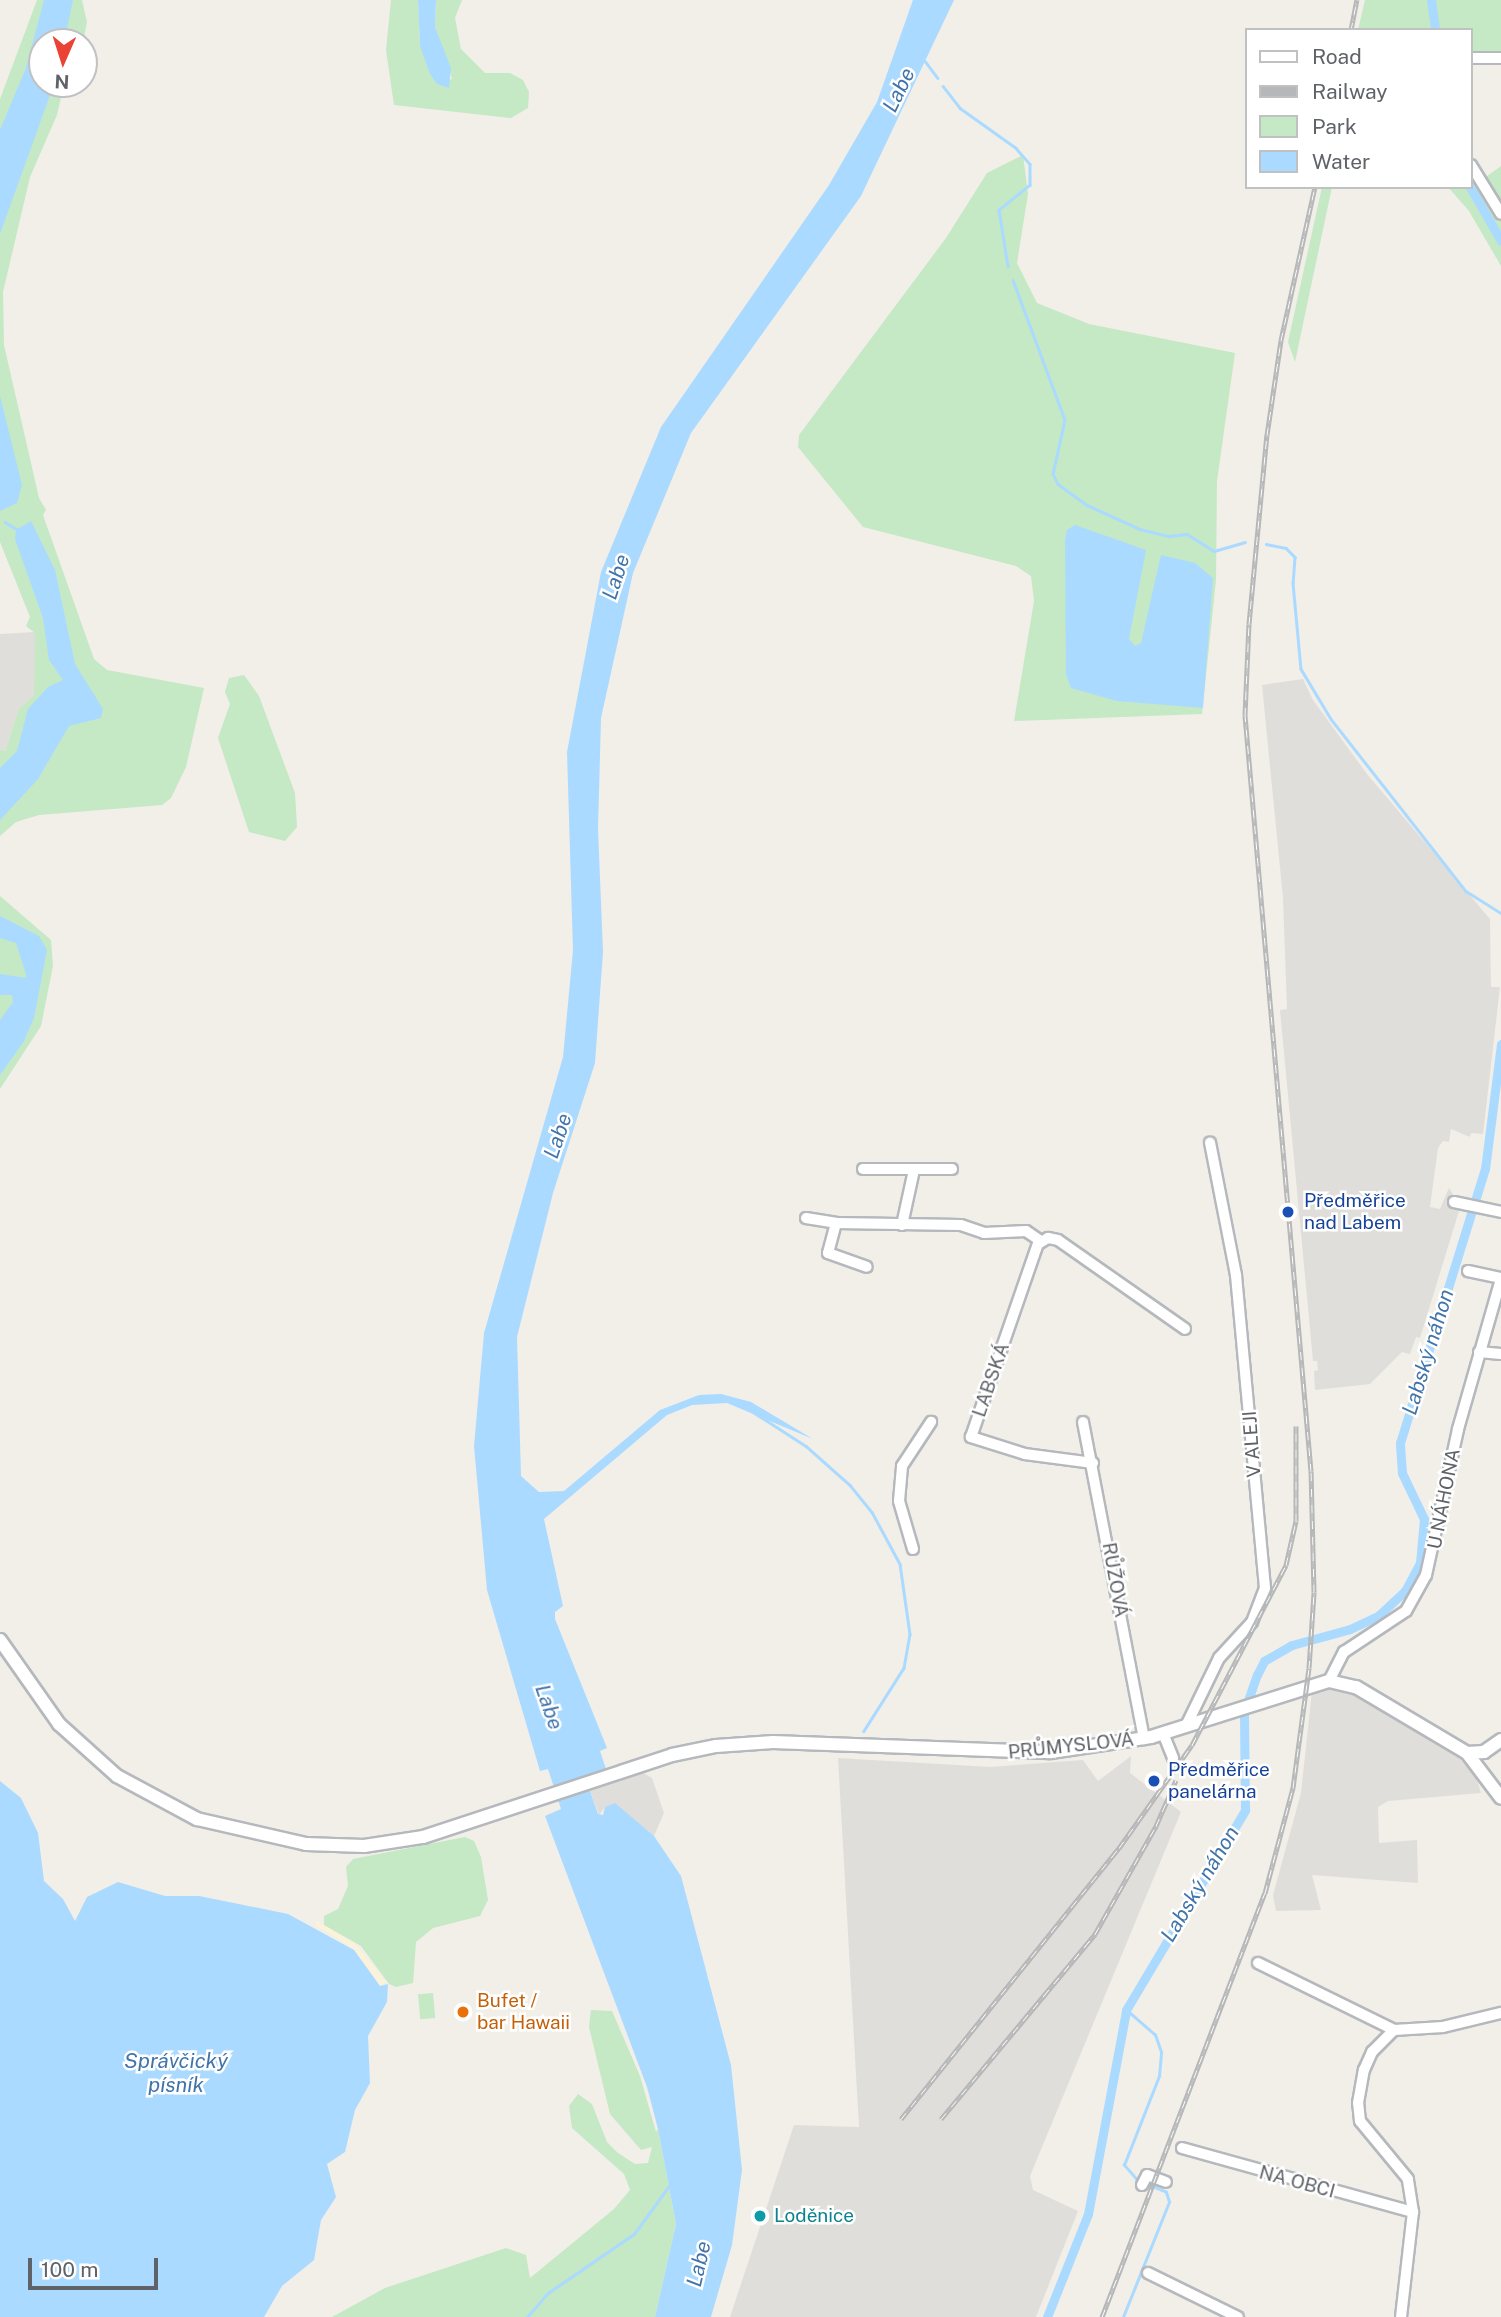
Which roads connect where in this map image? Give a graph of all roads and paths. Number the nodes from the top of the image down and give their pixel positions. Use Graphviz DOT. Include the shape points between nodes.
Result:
graph roads {
  1 [pos="1473,58"];
  2 [pos="1501,58"];
  3 [pos="1473,168"];
  4 [pos="1501,214"];
  5 [pos="1210,1143"];
  6 [pos="863,1169"];
  7 [pos="952,1169"];
  8 [pos="914,1170"];
  9 [pos="1454,1202"];
  10 [pos="1501,1212"];
  11 [pos="806,1218"];
  12 [pos="836,1223"];
  13 [pos="902,1225"];
  14 [pos="1039,1242"];
  15 [pos="867,1267"];
  16 [pos="1468,1270"];
  17 [pos="1501,1278"];
  18 [pos="1185,1329"];
  19 [pos="1479,1352"];
  20 [pos="1501,1354"];
  21 [pos="931,1422"];
  22 [pos="1083,1422"];
  23 [pos="1093,1463"];
  24 [pos="913,1549"];
  25 [pos="0,1640"];
  26 [pos="1329,1681"];
  27 [pos="1186,1726"];
  28 [pos="1163,1733"];
  29 [pos="1144,1739"];
  30 [pos="1501,1740"];
  31 [pos="1467,1753"];
  32 [pos="1173,1758"];
  33 [pos="1501,1798"];
  34 [pos="1258,1963"];
  35 [pos="1501,2013"];
  36 [pos="1394,2030"];
  37 [pos="1182,2148"];
  38 [pos="1143,2181"];
  39 [pos="1166,2182"];
  40 [pos="1413,2213"];
  41 [pos="1148,2273"];
  42 [pos="1224,2314"];
  43 [pos="1238,2317"];
  44 [pos="1401,2317"];
  1 -- 2 [label="street"];
  3 -- 4 [label="street"];
  5 -- 27 [label="street, V ALEJI" via="1236,1275 1265,1588 1252,1622 1219,1658"];
  6 -- 8 [label="street"];
  7 -- 8 [label="street"];
  8 -- 13 [label="street"];
  9 -- 10 [label="street"];
  11 -- 12 [label="street"];
  12 -- 13 [label="street"];
  12 -- 15 [label="street" via="828,1253"];
  13 -- 14 [label="street" via="961,1225 984,1233 1026,1231"];
  14 -- 18 [label="street" via="1058,1240"];
  14 -- 23 [label="street, LABSKÁ" via="971,1437 1025,1454"];
  16 -- 17 [label="street"];
  17 -- 19 [label="street, U NÁHONA"];
  19 -- 20 [label="street"];
  19 -- 26 [label="street, U NÁHONA" via="1426,1575 1406,1611 1344,1652"];
  21 -- 24 [label="street" via="902,1466 899,1501"];
  22 -- 23 [label="street, RŮŽOVÁ"];
  23 -- 29 [label="street, RŮŽOVÁ"];
  25 -- 29 [label="street, PRŮMYSLOVÁ" via="59,1724 117,1776 197,1819 254,1836 306,1844 363,1846 423,1837 672,1755 747,1742 1033,1754"];
  26 -- 27 [label="street, PRŮMYSLOVÁ"];
  26 -- 31 [label="street" via="1356,1687"];
  27 -- 28 [label="street, PRŮMYSLOVÁ"];
  28 -- 29 [label="street, PRŮMYSLOVÁ"];
  28 -- 32 [label="street"];
  30 -- 31 [label="street" via="1484,1752"];
  31 -- 33 [label="street"];
  34 -- 36 [label="street"];
  35 -- 36 [label="street" via="1443,2027"];
  36 -- 40 [label="street" via="1372,2052 1358,2103 1369,2137 1408,2179"];
  37 -- 40 [label="street, NA OBCI"];
  38 -- 39 [label="street"];
  40 -- 44 [label="street"];
  41 -- 42 [label="street"];
  42 -- 43 [label="street"];
}
